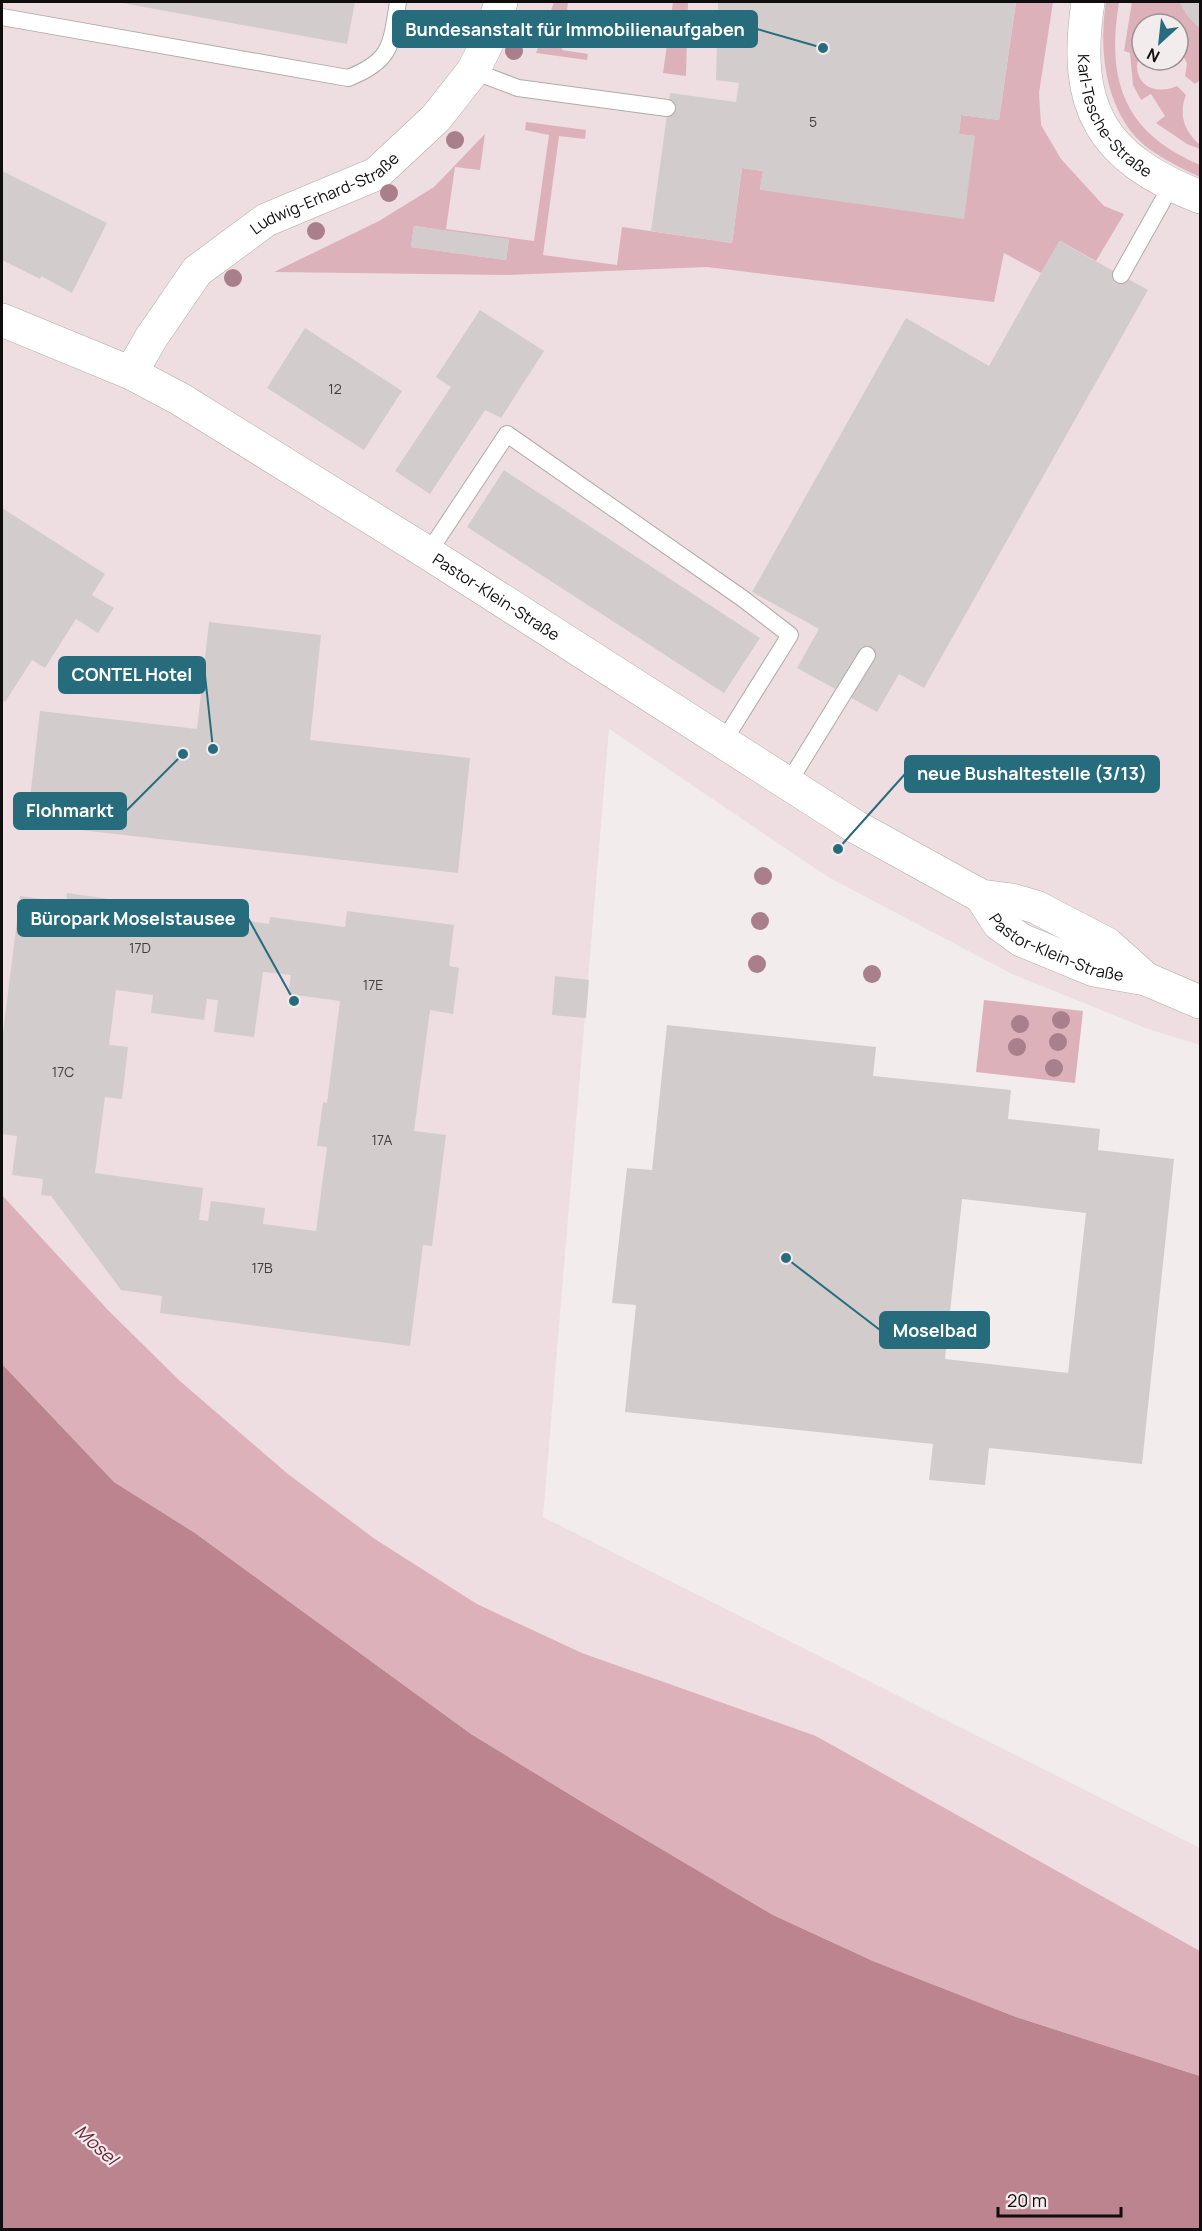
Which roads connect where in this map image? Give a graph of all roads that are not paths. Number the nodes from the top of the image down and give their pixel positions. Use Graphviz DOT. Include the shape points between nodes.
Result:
graph roads {
  1 [pos="398,2"];
  2 [pos="501,2"];
  3 [pos="1088,2"];
  4 [pos="2,17"];
  5 [pos="473,70"];
  6 [pos="667,108"];
  7 [pos="1186,191"];
  8 [pos="1121,275"];
  9 [pos="2,320"];
  10 [pos="131,373"];
  11 [pos="428,554"];
  12 [pos="867,655"];
  13 [pos="723,742"];
  14 [pos="787,785"];
  15 [pos="1200,1002"];
  1 -- 4 [label="lane" via="392,44 373,68 348,78"];
  2 -- 5 [label="street, Ludwig-Erhard-Straße" via="490,37"];
  3 -- 7 [label="street, Karl-Tesche-Straße" via="1084,28 1086,81 1093,113 1115,145 1141,168"];
  5 -- 6 [label="lane" via="518,88"];
  5 -- 10 [label="street, Ludwig-Erhard-Straße" via="436,118 376,174 266,220 197,271"];
  7 -- 8 [label="lane"];
  9 -- 10 [label="street, Pastor-Klein-Straße"];
  10 -- 11 [label="street, Pastor-Klein-Straße" via="180,399"];
  11 -- 13 [label="street, Pastor-Klein-Straße"];
  11 -- 13 [label="lane" via="507,434 790,635"];
  12 -- 14 [label="lane"];
  13 -- 14 [label="street, Pastor-Klein-Straße"];
  14 -- 15 [label="street, Pastor-Klein-Straße" via="981,896 999,924 1021,940 1094,970 1146,979"];
}
